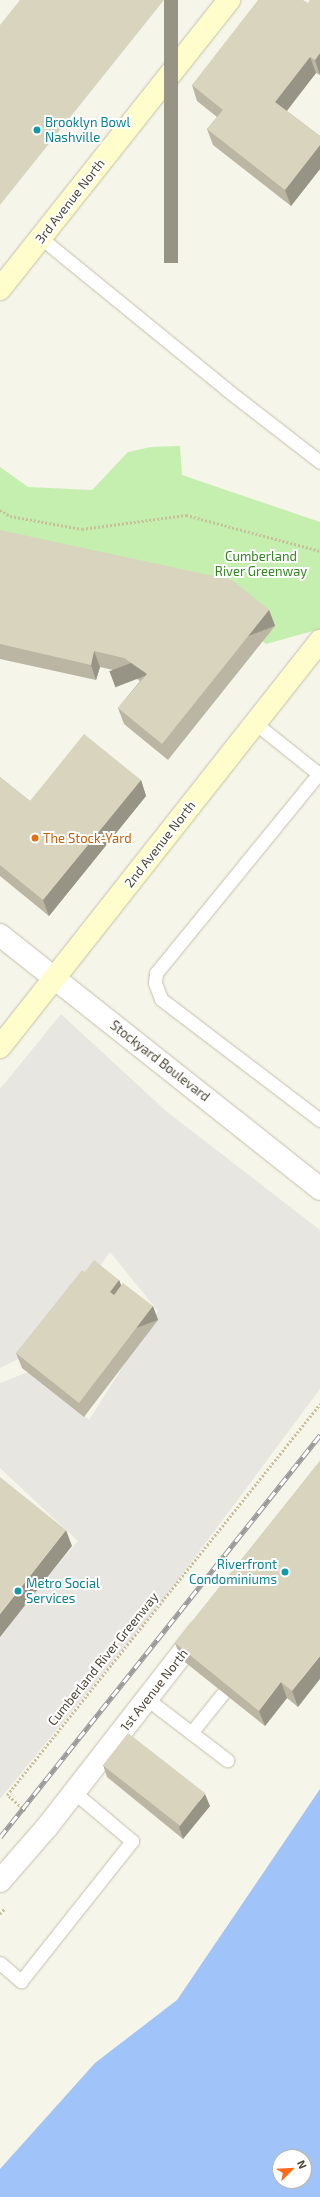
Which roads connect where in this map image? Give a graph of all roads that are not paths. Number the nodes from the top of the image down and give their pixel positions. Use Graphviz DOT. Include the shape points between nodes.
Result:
graph roads {
  1 [pos="230,0"];
  2 [pos="41,238"];
  3 [pos="0,289"];
  4 [pos="320,462"];
  5 [pos="320,641"];
  6 [pos="255,723"];
  7 [pos="320,773"];
  8 [pos="0,935"];
  9 [pos="55,977"];
  10 [pos="0,1047"];
  11 [pos="320,1120"];
  12 [pos="320,1188"];
  13 [pos="209,1619"];
  14 [pos="223,1693"];
  15 [pos="147,1699"];
  16 [pos="192,1733"];
  17 [pos="227,1760"];
  18 [pos="74,1792"];
  19 [pos="0,1881"];
  20 [pos="0,1963"];
  1 -- 2 [label="street, 3rd Avenue North"];
  2 -- 3 [label="street, 3rd Avenue North"];
  2 -- 4 [label="lane"];
  5 -- 6 [label="street, 2nd Avenue North"];
  6 -- 7 [label="lane"];
  6 -- 9 [label="street, 2nd Avenue North"];
  7 -- 11 [label="lane" via="156,973 155,983 161,999"];
  8 -- 9 [label="street, Stockyard Boulevard"];
  9 -- 10 [label="street, 2nd Avenue North"];
  9 -- 12 [label="street, Stockyard Boulevard"];
  13 -- 15 [label="street, 1st Avenue North"];
  14 -- 16 [label="lane"];
  15 -- 16 [label="lane"];
  15 -- 18 [label="street, 1st Avenue North"];
  16 -- 17 [label="lane"];
  18 -- 19 [label="street, 1st Avenue North"];
  18 -- 20 [label="lane" via="132,1841 21,1981"];
}
